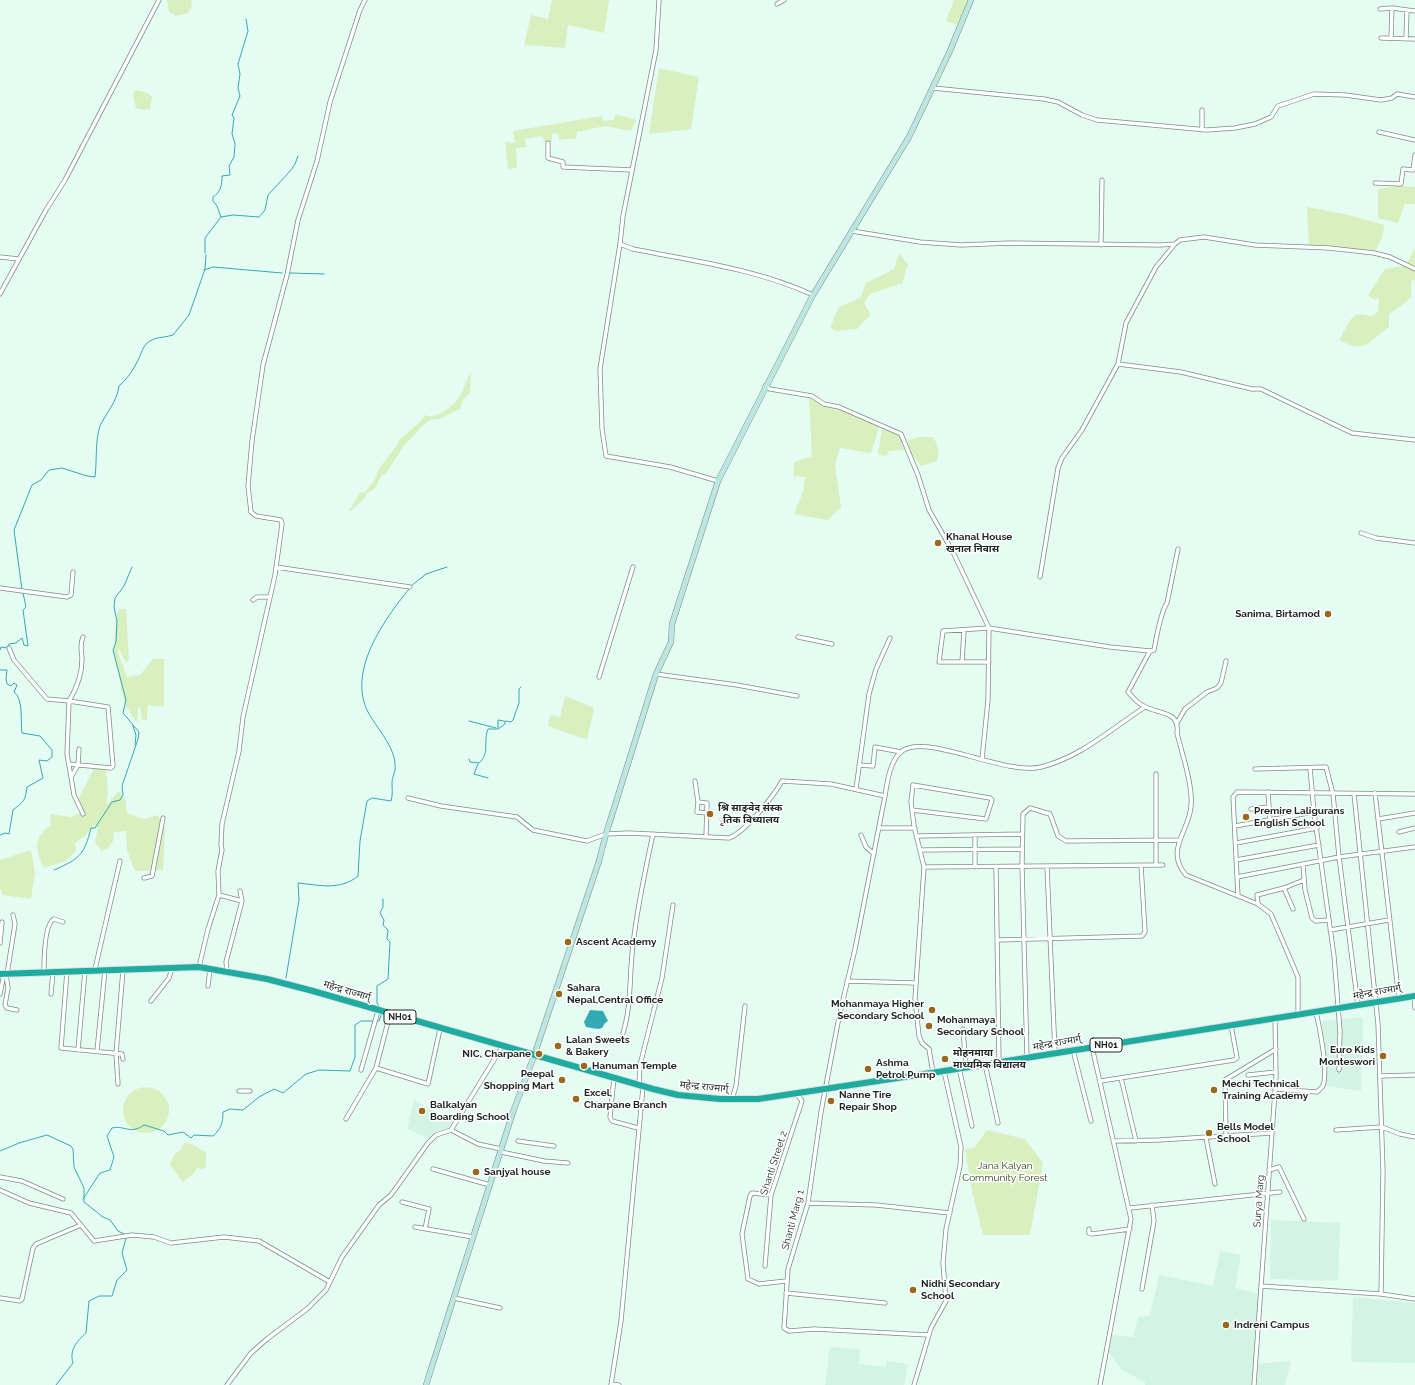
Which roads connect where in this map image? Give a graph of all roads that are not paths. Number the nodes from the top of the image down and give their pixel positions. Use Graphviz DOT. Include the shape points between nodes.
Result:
graph roads {
  1 [pos="159,0"];
  2 [pos="365,0"];
  3 [pos="659,0"];
  4 [pos="784,0"];
  5 [pos="971,0"];
  6 [pos="777,4"];
  7 [pos="1392,8"];
  8 [pos="1380,9"];
  9 [pos="1407,10"];
  10 [pos="1415,11"];
  11 [pos="1381,38"];
  12 [pos="1391,38"];
  13 [pos="1406,38"];
  14 [pos="1415,38"];
  15 [pos="933,88"];
  16 [pos="1415,97"];
  17 [pos="1202,110"];
  18 [pos="1202,130"];
  19 [pos="1379,132"];
  20 [pos="1415,140"];
  21 [pos="548,143"];
  22 [pos="1415,155"];
  23 [pos="632,170"];
  24 [pos="1102,180"];
  25 [pos="1375,183"];
  26 [pos="852,231"];
  27 [pos="620,244"];
  28 [pos="1175,244"];
  29 [pos="1101,245"];
  30 [pos="0,257"];
  31 [pos="19,259"];
  32 [pos="1415,269"];
  33 [pos="0,294"];
  34 [pos="813,295"];
  35 [pos="1118,364"];
  36 [pos="765,386"];
  37 [pos="1415,440"];
  38 [pos="718,481"];
  39 [pos="1361,533"];
  40 [pos="1415,543"];
  41 [pos="1178,549"];
  42 [pos="276,567"];
  43 [pos="633,567"];
  44 [pos="73,572"];
  45 [pos="1040,577"];
  46 [pos="410,587"];
  47 [pos="0,588"];
  48 [pos="269,598"];
  49 [pos="252,600"];
  50 [pos="989,628"];
  51 [pos="964,630"];
  52 [pos="83,637"];
  53 [pos="798,638"];
  54 [pos="890,638"];
  55 [pos="832,644"];
  56 [pos="9,648"];
  57 [pos="1150,651"];
  58 [pos="1226,661"];
  59 [pos="962,662"];
  60 [pos="989,662"];
  61 [pos="656,674"];
  62 [pos="599,677"];
  63 [pos="797,696"];
  64 [pos="69,701"];
  65 [pos="1146,707"];
  66 [pos="1177,723"];
  67 [pos="79,749"];
  68 [pos="902,752"];
  69 [pos="982,759"];
  70 [pos="69,764"];
  71 [pos="78,765"];
  72 [pos="859,765"];
  73 [pos="1310,768"];
  74 [pos="1255,769"];
  75 [pos="1156,774"];
  76 [pos="71,777"];
  77 [pos="695,781"];
  78 [pos="856,789"];
  79 [pos="1268,792"];
  80 [pos="1312,792"];
  81 [pos="1375,793"];
  82 [pos="1333,794"];
  83 [pos="1354,794"];
  84 [pos="1415,794"];
  85 [pos="885,796"];
  86 [pos="408,798"];
  87 [pos="698,802"];
  88 [pos="1269,807"];
  89 [pos="1251,809"];
  90 [pos="912,810"];
  91 [pos="1314,812"];
  92 [pos="707,813"];
  93 [pos="1415,813"];
  94 [pos="83,814"];
  95 [pos="163,818"];
  96 [pos="1378,819"];
  97 [pos="1270,820"];
  98 [pos="1235,826"];
  99 [pos="879,828"];
  100 [pos="915,828"];
  101 [pos="1317,828"];
  102 [pos="1415,828"];
  103 [pos="1399,832"];
  104 [pos="606,834"];
  105 [pos="653,834"];
  106 [pos="975,834"];
  107 [pos="1022,834"];
  108 [pos="861,835"];
  109 [pos="917,836"];
  110 [pos="706,837"];
  111 [pos="1180,840"];
  112 [pos="1156,841"];
  113 [pos="1236,843"];
  114 [pos="1319,845"];
  115 [pos="1415,847"];
  116 [pos="1022,848"];
  117 [pos="975,849"];
  118 [pos="921,850"];
  119 [pos="1382,851"];
  120 [pos="874,854"];
  121 [pos="1360,856"];
  122 [pos="1339,857"];
  123 [pos="1236,860"];
  124 [pos="120,861"];
  125 [pos="1320,861"];
  126 [pos="1303,864"];
  127 [pos="1141,865"];
  128 [pos="1156,865"];
  129 [pos="1163,865"];
  130 [pos="1022,866"];
  131 [pos="1047,866"];
  132 [pos="924,867"];
  133 [pos="975,867"];
  134 [pos="996,867"];
  135 [pos="1237,877"];
  136 [pos="144,878"];
  137 [pos="1304,880"];
  138 [pos="1284,888"];
  139 [pos="240,891"];
  140 [pos="219,895"];
  141 [pos="1238,896"];
  142 [pos="242,901"];
  143 [pos="673,904"];
  144 [pos="1258,904"];
  145 [pos="1293,909"];
  146 [pos="13,915"];
  147 [pos="1328,920"];
  148 [pos="1389,920"];
  149 [pos="2,922"];
  150 [pos="62,922"];
  151 [pos="1369,924"];
  152 [pos="1348,927"];
  153 [pos="1330,930"];
  154 [pos="1024,939"];
  155 [pos="1051,939"];
  156 [pos="997,940"];
  157 [pos="0,943"];
  158 [pos="172,967"];
  159 [pos="199,967"];
  160 [pos="124,968"];
  161 [pos="210,968"];
  162 [pos="95,969"];
  163 [pos="106,969"];
  164 [pos="68,970"];
  165 [pos="86,970"];
  166 [pos="53,971"];
  167 [pos="227,971"];
  168 [pos="44,972"];
  169 [pos="4,974"];
  170 [pos="848,981"];
  171 [pos="916,983"];
  172 [pos="208,986"];
  173 [pos="0,994"];
  174 [pos="51,994"];
  175 [pos="1414,996"];
  176 [pos="1399,999"];
  177 [pos="151,1001"];
  178 [pos="1377,1002"];
  179 [pos="745,1006"];
  180 [pos="1358,1006"];
  181 [pos="1415,1008"];
  182 [pos="1338,1009"];
  183 [pos="17,1010"];
  184 [pos="378,1011"];
  185 [pos="1316,1012"];
  186 [pos="1298,1013"];
  187 [pos="390,1014"];
  188 [pos="1275,1018"];
  189 [pos="1232,1025"];
  190 [pos="440,1029"];
  191 [pos="963,1029"];
  192 [pos="623,1033"];
  193 [pos="502,1046"];
  194 [pos="1092,1047"];
  195 [pos="1276,1049"];
  196 [pos="78,1050"];
  197 [pos="1073,1050"];
  198 [pos="97,1051"];
  199 [pos="1055,1053"];
  200 [pos="116,1054"];
  201 [pos="534,1056"];
  202 [pos="1027,1058"];
  203 [pos="123,1059"];
  204 [pos="999,1062"];
  205 [pos="985,1064"];
  206 [pos="966,1067"];
  207 [pos="376,1068"];
  208 [pos="959,1068"];
  209 [pos="361,1070"];
  210 [pos="1339,1070"];
  211 [pos="944,1071"];
  212 [pos="1276,1072"];
  213 [pos="933,1073"];
  214 [pos="1248,1074"];
  215 [pos="1415,1075"];
  216 [pos="1380,1076"];
  217 [pos="614,1078"];
  218 [pos="1121,1078"];
  219 [pos="1100,1081"];
  220 [pos="118,1084"];
  221 [pos="641,1086"];
  222 [pos="826,1089"];
  223 [pos="1275,1089"];
  224 [pos="239,1091"];
  225 [pos="250,1091"];
  226 [pos="796,1093"];
  227 [pos="732,1099"];
  228 [pos="346,1119"];
  229 [pos="1091,1121"];
  230 [pos="998,1123"];
  231 [pos="972,1126"];
  232 [pos="1382,1126"];
  233 [pos="638,1128"];
  234 [pos="451,1130"];
  235 [pos="1336,1130"];
  236 [pos="1272,1133"];
  237 [pos="1226,1137"];
  238 [pos="1415,1137"];
  239 [pos="1206,1138"];
  240 [pos="518,1141"];
  241 [pos="1114,1141"];
  242 [pos="1136,1141"];
  243 [pos="554,1146"];
  244 [pos="501,1151"];
  245 [pos="568,1163"];
  246 [pos="433,1169"];
  247 [pos="1269,1170"];
  248 [pos="0,1177"];
  249 [pos="1215,1184"];
  250 [pos="490,1185"];
  251 [pos="0,1190"];
  252 [pos="1280,1192"];
  253 [pos="1268,1193"];
  254 [pos="771,1195"];
  255 [pos="63,1199"];
  256 [pos="402,1202"];
  257 [pos="808,1203"];
  258 [pos="1152,1205"];
  259 [pos="1130,1208"];
  260 [pos="950,1213"];
  261 [pos="1304,1219"];
  262 [pos="81,1225"];
  263 [pos="415,1227"];
  264 [pos="425,1229"];
  265 [pos="1089,1229"];
  266 [pos="1130,1229"];
  267 [pos="473,1237"];
  268 [pos="765,1266"];
  269 [pos="786,1281"];
  270 [pos="330,1282"];
  271 [pos="1261,1286"];
  272 [pos="1142,1289"];
  273 [pos="786,1293"];
  274 [pos="1382,1294"];
  275 [pos="0,1298"];
  276 [pos="454,1298"];
  277 [pos="1415,1299"];
  278 [pos="885,1303"];
  279 [pos="500,1308"];
  280 [pos="929,1334"];
  281 [pos="611,1384"];
  282 [pos="227,1385"];
  283 [pos="426,1385"];
  284 [pos="619,1385"];
  285 [pos="914,1385"];
  286 [pos="1100,1385"];
  287 [pos="1254,1385"];
  1 -- 31 [label="street" via="65,180"];
  2 -- 42 [label="street" via="332,95 318,161 298,220 287,275 263,365 252,441 249,497 251,512 256,516 282,520"];
  3 -- 23 [label="street" via="656,50"];
  4 -- 6 [label="street"];
  5 -- 15 [label="street"];
  7 -- 8 [label="street"];
  7 -- 9 [label="street"];
  7 -- 12 [label="street"];
  9 -- 10 [label="street"];
  9 -- 13 [label="street"];
  11 -- 12 [label="street"];
  12 -- 13 [label="street"];
  13 -- 14 [label="street"];
  15 -- 18 [label="street" via="1044,99 1058,102 1097,120"];
  15 -- 26 [label="street" via="909,137"];
  16 -- 18 [label="street" via="1397,94 1392,98 1380,100 1314,94 1278,106 1271,117 1255,124"];
  17 -- 18 [label="street"];
  19 -- 20 [label="street"];
  21 -- 23 [label="street" via="548,158 562,162 563,167"];
  22 -- 25 [label="street" via="1413,170 1403,169 1401,184"];
  23 -- 27 [label="street"];
  24 -- 29 [label="street"];
  26 -- 29 [label="street" via="920,242 961,245"];
  26 -- 34 [label="street"];
  27 -- 34 [label="street" via="633,249 760,275 790,284"];
  27 -- 38 [label="street" via="600,369 602,429 606,456 670,467"];
  28 -- 29 [label="street"];
  28 -- 32 [label="street" via="1180,240 1204,237 1255,244 1352,250 1390,257"];
  28 -- 35 [label="street" via="1156,267 1128,317"];
  30 -- 31 [label="street"];
  31 -- 33 [label="street"];
  34 -- 36 [label="street"];
  35 -- 37 [label="street" via="1181,372 1261,389 1352,433"];
  35 -- 45 [label="street" via="1058,468"];
  36 -- 38 [label="street"];
  36 -- 50 [label="street" via="812,396 824,404 839,407 901,434 929,510"];
  38 -- 61 [label="street" via="672,624 671,642"];
  39 -- 40 [label="street" via="1376,538"];
  41 -- 57 [label="street" via="1167,603 1162,609 1154,650"];
  42 -- 46 [label="street"];
  42 -- 48 [label="street"];
  43 -- 62 [label="street"];
  44 -- 47 [label="street" via="71,595 67,597"];
  48 -- 49 [label="street" via="257,597"];
  48 -- 140 [label="street" via="222,824 222,850 218,871"];
  50 -- 51 [label="street"];
  50 -- 57 [label="street"];
  50 -- 60 [label="street"];
  51 -- 59 [label="street"];
  51 -- 59 [label="street" via="943,631 939,662"];
  52 -- 64 [label="street" via="80,646 82,664 77,688"];
  53 -- 55 [label="street"];
  54 -- 72 [label="street" via="876,669 869,694"];
  56 -- 64 [label="street" via="14,660 47,699"];
  57 -- 65 [label="street" via="1128,692"];
  58 -- 66 [label="street" via="1221,683 1185,710"];
  59 -- 60 [label="street"];
  60 -- 69 [label="street"];
  61 -- 63 [label="street"];
  61 -- 104 [label="street"];
  64 -- 70 [label="street"];
  64 -- 71 [label="street" via="104,706 109,710 113,766 111,768"];
  65 -- 66 [label="street" via="1172,716"];
  65 -- 69 [label="street" via="1084,749 1040,768 1021,768"];
  66 -- 111 [label="street" via="1192,807"];
  67 -- 71 [label="street"];
  68 -- 69 [label="street" via="926,746"];
  68 -- 72 [label="street" via="875,747 873,766"];
  68 -- 85 [label="street, Shanti Marg 1" via="894,762 888,777"];
  70 -- 71 [label="street"];
  70 -- 76 [label="street"];
  71 -- 76 [label="street"];
  72 -- 78 [label="street"];
  73 -- 74 [label="street"];
  73 -- 80 [label="street"];
  73 -- 82 [label="street" via="1326,767"];
  75 -- 112 [label="street"];
  76 -- 94 [label="street" via="74,795"];
  77 -- 87 [label="street"];
  78 -- 85 [label="street"];
  78 -- 110 [label="street" via="831,784 782,781 776,792 741,832 729,838"];
  79 -- 80 [label="street"];
  79 -- 88 [label="street"];
  79 -- 98 [label="street" via="1237,792 1234,797"];
  80 -- 82 [label="street"];
  80 -- 91 [label="street"];
  81 -- 83 [label="street"];
  81 -- 84 [label="street"];
  81 -- 96 [label="street"];
  82 -- 83 [label="street"];
  82 -- 122 [label="street"];
  83 -- 121 [label="street"];
  85 -- 99 [label="street, Shanti Marg 1"];
  86 -- 104 [label="street" via="441,806 517,817 533,830 587,841"];
  87 -- 92 [label="street" via="707,803"];
  87 -- 92 [label="street" via="697,812"];
  88 -- 89 [label="street"];
  88 -- 97 [label="street"];
  90 -- 90 [label="street" via="913,785 992,800 986,819"];
  90 -- 100 [label="street"];
  91 -- 97 [label="street"];
  91 -- 101 [label="street"];
  92 -- 110 [label="street"];
  93 -- 96 [label="street"];
  95 -- 136 [label="street" via="152,876"];
  96 -- 119 [label="street"];
  97 -- 98 [label="street"];
  98 -- 113 [label="street"];
  99 -- 100 [label="street"];
  99 -- 120 [label="street, Shanti Marg 1"];
  100 -- 109 [label="street"];
  101 -- 113 [label="street"];
  101 -- 114 [label="street"];
  102 -- 103 [label="street"];
  104 -- 105 [label="street"];
  104 -- 201 [label="street"];
  105 -- 110 [label="street"];
  105 -- 192 [label="street" via="639,899 632,946 628,1014"];
  106 -- 107 [label="street"];
  106 -- 109 [label="street"];
  106 -- 117 [label="street"];
  107 -- 112 [label="street" via="1023,814 1030,808 1050,814 1058,836 1066,841"];
  107 -- 116 [label="street"];
  108 -- 120 [label="street" via="866,848"];
  109 -- 118 [label="street"];
  111 -- 112 [label="street"];
  111 -- 141 [label="street" via="1177,858 1180,869 1186,875"];
  112 -- 128 [label="street"];
  113 -- 123 [label="street"];
  114 -- 123 [label="street"];
  114 -- 125 [label="street"];
  115 -- 119 [label="street"];
  116 -- 117 [label="street"];
  116 -- 130 [label="street"];
  117 -- 118 [label="street"];
  117 -- 133 [label="street"];
  118 -- 132 [label="street"];
  119 -- 121 [label="street"];
  119 -- 148 [label="street"];
  120 -- 170 [label="street, Shanti Marg 1"];
  121 -- 122 [label="street"];
  121 -- 151 [label="street"];
  122 -- 125 [label="street"];
  122 -- 152 [label="street"];
  123 -- 135 [label="street"];
  124 -- 162 [label="street"];
  125 -- 126 [label="street"];
  125 -- 147 [label="street"];
  126 -- 135 [label="street"];
  126 -- 137 [label="street"];
  127 -- 128 [label="street"];
  127 -- 131 [label="street"];
  127 -- 155 [label="street" via="1144,934"];
  128 -- 129 [label="street"];
  130 -- 131 [label="street"];
  130 -- 134 [label="street"];
  130 -- 154 [label="street"];
  131 -- 155 [label="street"];
  132 -- 133 [label="street"];
  132 -- 171 [label="street"];
  133 -- 134 [label="street"];
  134 -- 156 [label="street"];
  135 -- 141 [label="street"];
  137 -- 138 [label="street"];
  137 -- 147 [label="street" via="1312,918 1316,921"];
  138 -- 144 [label="street" via="1257,895"];
  138 -- 145 [label="street"];
  139 -- 142 [label="street"];
  140 -- 142 [label="street"];
  140 -- 159 [label="street"];
  141 -- 144 [label="street"];
  142 -- 167 [label="street" via="226,962"];
  143 -- 221 [label="street" via="662,978 640,1065"];
  144 -- 186 [label="street" via="1271,914 1296,970"];
  146 -- 169 [label="street" via="16,924"];
  147 -- 153 [label="street"];
  148 -- 151 [label="street"];
  148 -- 176 [label="street"];
  149 -- 157 [label="street"];
  150 -- 168 [label="street" via="54,919 50,923 44,954"];
  151 -- 152 [label="street"];
  151 -- 178 [label="street"];
  152 -- 153 [label="street"];
  152 -- 180 [label="street"];
  153 -- 182 [label="street"];
  154 -- 155 [label="street"];
  154 -- 156 [label="street"];
  154 -- 202 [label="street"];
  155 -- 199 [label="street"];
  156 -- 204 [label="street"];
  158 -- 159 [label="highway, महेन्द्र राज्मार्ग् / NH01"];
  158 -- 160 [label="highway, महेन्द्र राज्मार्ग् / NH01"];
  158 -- 177 [label="street" via="169,978"];
  159 -- 161 [label="highway, महेन्द्र राज्मार्ग् / NH01"];
  160 -- 163 [label="highway, महेन्द्र राज्मार्ग् / NH01"];
  160 -- 200 [label="street"];
  161 -- 167 [label="highway, महेन्द्र राज्मार्ग् / NH01"];
  161 -- 172 [label="street"];
  162 -- 163 [label="highway, महेन्द्र राज्मार्ग् / NH01"];
  162 -- 165 [label="highway, महेन्द्र राज्मार्ग् / NH01"];
  163 -- 198 [label="street"];
  164 -- 165 [label="highway, महेन्द्र राज्मार्ग् / NH01"];
  164 -- 166 [label="highway, महेन्द्र राज्मार्ग् / NH01"];
  164 -- 196 [label="street" via="61,1048"];
  165 -- 196 [label="street"];
  166 -- 168 [label="highway, महेन्द्र राज्मार्ग् / NH01"];
  166 -- 174 [label="street"];
  167 -- 184 [label="highway, महेन्द्र राज्मार्ग् / NH01" via="267,979"];
  168 -- 169 [label="highway, महेन्द्र राज्मार्ग् / NH01"];
  169 -- 173 [label="street"];
  169 -- 183 [label="street" via="8,988 5,1005"];
  170 -- 171 [label="street"];
  170 -- 222 [label="street, Shanti Marg 1"];
  171 -- 213 [label="street" via="919,1036 929,1049"];
  175 -- 176 [label="highway, महेन्द्र राज्मार्ग् / NH01"];
  175 -- 181 [label="street"];
  176 -- 178 [label="highway, महेन्द्र राज्मार्ग् / NH01"];
  178 -- 180 [label="highway, महेन्द्र राज्मार्ग् / NH01"];
  178 -- 216 [label="street"];
  179 -- 227 [label="street" via="736,1086"];
  180 -- 182 [label="highway, महेन्द्र राज्मार्ग् / NH01"];
  182 -- 185 [label="highway, महेन्द्र राज्मार्ग् / NH01"];
  182 -- 210 [label="street"];
  184 -- 187 [label="highway, महेन्द्र राज्मार्ग् / NH01"];
  184 -- 209 [label="street"];
  185 -- 186 [label="highway, महेन्द्र राज्मार्ग् / NH01"];
  185 -- 223 [label="street" via="1323,1061 1322,1087 1317,1092"];
  186 -- 188 [label="highway, महेन्द्र राज्मार्ग् / NH01"];
  187 -- 190 [label="highway, महेन्द्र राज्मार्ग् / NH01"];
  187 -- 207 [label="street"];
  188 -- 189 [label="highway, महेन्द्र राज्मार्ग् / NH01"];
  188 -- 195 [label="street, Surya Marg"];
  189 -- 194 [label="highway, महेन्द्र राज्मार्ग् / NH01"];
  189 -- 218 [label="street" via="1238,1058 1234,1060"];
  190 -- 193 [label="highway, महेन्द्र राज्मार्ग् / NH01"];
  190 -- 207 [label="street" via="428,1084"];
  191 -- 206 [label="street"];
  193 -- 201 [label="highway, महेन्द्र राज्मार्ग् / NH01"];
  193 -- 234 [label="street"];
  194 -- 197 [label="highway, महेन्द्र राज्मार्ग् / NH01"];
  194 -- 219 [label="street"];
  195 -- 212 [label="street, Surya Marg"];
  195 -- 237 [label="street" via="1225,1080"];
  196 -- 198 [label="street"];
  197 -- 199 [label="highway, महेन्द्र राज्मार्ग् / NH01"];
  197 -- 229 [label="street"];
  198 -- 200 [label="street"];
  199 -- 202 [label="highway, महेन्द्र राज्मार्ग् / NH01"];
  200 -- 203 [label="street" via="122,1054"];
  200 -- 220 [label="street"];
  201 -- 217 [label="highway, महेन्द्र राज्मार्ग् / NH01"];
  201 -- 244 [label="street"];
  202 -- 204 [label="highway, महेन्द्र राज्मार्ग् / NH01"];
  204 -- 205 [label="highway, महेन्द्र राज्मार्ग् / NH01"];
  205 -- 206 [label="highway, महेन्द्र राज्मार्ग् / NH01"];
  205 -- 230 [label="street"];
  206 -- 208 [label="highway, महेन्द्र राज्मार्ग् / NH01"];
  207 -- 228 [label="street"];
  208 -- 211 [label="highway, महेन्द्र राज्मार्ग् / NH01"];
  208 -- 231 [label="street"];
  211 -- 213 [label="highway, महेन्द्र राज्मार्ग् / NH01"];
  211 -- 260 [label="street" via="961,1147 960,1166"];
  212 -- 214 [label="street"];
  212 -- 223 [label="street, Surya Marg"];
  213 -- 222 [label="highway, महेन्द्र राज्मार्ग् / NH01"];
  215 -- 216 [label="street"];
  216 -- 232 [label="street"];
  217 -- 221 [label="highway, महेन्द्र राज्मार्ग् / NH01"];
  217 -- 233 [label="street" via="610,1117 612,1121"];
  218 -- 219 [label="street"];
  218 -- 242 [label="street"];
  219 -- 241 [label="street"];
  221 -- 227 [label="highway, महेन्द्र राज्मार्ग् / NH01" via="678,1095"];
  221 -- 233 [label="street"];
  222 -- 226 [label="highway, महेन्द्र राज्मार्ग् / NH01"];
  222 -- 257 [label="street, Shanti Marg 1"];
  223 -- 236 [label="street, Surya Marg"];
  224 -- 225 [label="street"];
  226 -- 227 [label="highway, महेन्द्र राज्मार्ग् / NH01"];
  226 -- 254 [label="street, Shanti Street 2" via="802,1101"];
  232 -- 235 [label="street"];
  232 -- 238 [label="street"];
  232 -- 274 [label="street"];
  233 -- 281 [label="street" via="621,1321"];
  234 -- 244 [label="street" via="478,1144"];
  234 -- 270 [label="street" via="436,1135 428,1143 342,1257"];
  236 -- 237 [label="street"];
  236 -- 247 [label="street, Surya Marg"];
  237 -- 239 [label="street"];
  239 -- 242 [label="street"];
  239 -- 249 [label="street"];
  240 -- 243 [label="street"];
  241 -- 242 [label="street"];
  241 -- 259 [label="street"];
  244 -- 245 [label="street" via="544,1161"];
  244 -- 250 [label="street"];
  246 -- 250 [label="street"];
  247 -- 253 [label="street, Surya Marg"];
  247 -- 261 [label="street" via="1279,1167"];
  248 -- 255 [label="street" via="22,1181"];
  250 -- 267 [label="street"];
  251 -- 262 [label="street" via="29,1203 71,1213"];
  252 -- 253 [label="street"];
  253 -- 258 [label="street"];
  253 -- 271 [label="street, Surya Marg"];
  254 -- 268 [label="street, Shanti Street 2"];
  254 -- 269 [label="street" via="752,1193 750,1196 742,1234 748,1279 759,1284"];
  256 -- 264 [label="street" via="429,1209"];
  257 -- 260 [label="street" via="876,1205"];
  257 -- 269 [label="street, Shanti Marg 1"];
  258 -- 259 [label="street"];
  258 -- 272 [label="street" via="1154,1221"];
  259 -- 266 [label="street"];
  260 -- 280 [label="street" via="943,1263 946,1301"];
  262 -- 270 [label="street" via="94,1241 126,1236 144,1236 171,1243 224,1237 259,1241"];
  262 -- 275 [label="street" via="36,1244 22,1299 20,1301"];
  263 -- 264 [label="street"];
  264 -- 267 [label="street"];
  265 -- 266 [label="street" via="1089,1233 1092,1234"];
  266 -- 286 [label="street"];
  267 -- 276 [label="street"];
  269 -- 273 [label="street, Shanti Marg 1"];
  270 -- 282 [label="street" via="326,1290 307,1309 251,1353"];
  271 -- 274 [label="street"];
  271 -- 287 [label="street, Surya Marg"];
  273 -- 278 [label="street"];
  273 -- 280 [label="street, Shanti Marg 1" via="785,1330"];
  274 -- 277 [label="street"];
  276 -- 279 [label="street"];
  276 -- 283 [label="street"];
  280 -- 285 [label="street"];
  281 -- 284 [label="street"];
}
